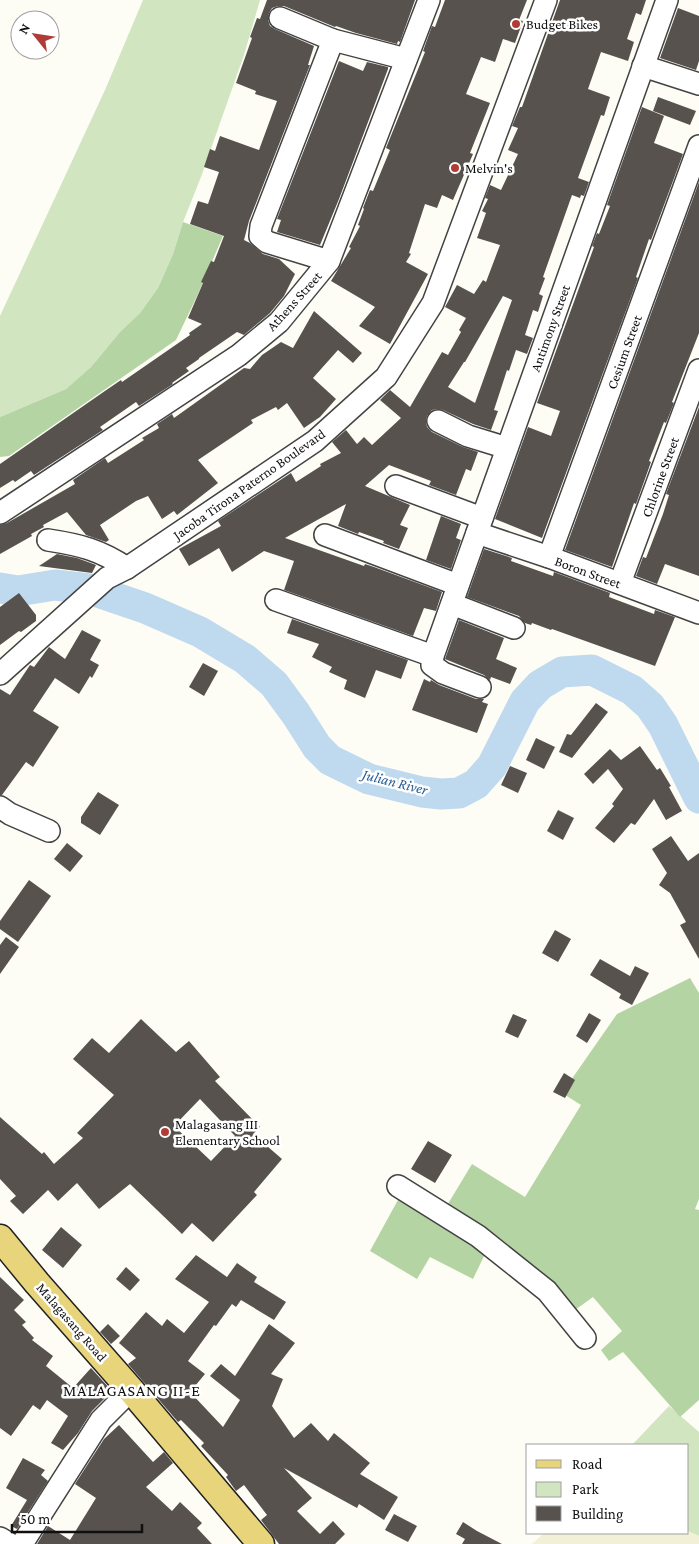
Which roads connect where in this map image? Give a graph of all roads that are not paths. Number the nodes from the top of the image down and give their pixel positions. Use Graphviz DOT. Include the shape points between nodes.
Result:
graph roads {
  1 [pos="429,0"];
  2 [pos="546,0"];
  3 [pos="667,0"];
  4 [pos="280,18"];
  5 [pos="333,40"];
  6 [pos="406,59"];
  7 [pos="643,66"];
  8 [pos="699,84"];
  9 [pos="699,146"];
  10 [pos="329,261"];
  11 [pos="699,370"];
  12 [pos="438,421"];
  13 [pos="507,448"];
  14 [pos="396,486"];
  15 [pos="0,513"];
  16 [pos="480,525"];
  17 [pos="325,535"];
  18 [pos="48,540"];
  19 [pos="549,557"];
  20 [pos="127,568"];
  21 [pos="620,583"];
  22 [pos="455,594"];
  23 [pos="276,600"];
  24 [pos="697,606"];
  25 [pos="514,628"];
  26 [pos="433,656"];
  27 [pos="0,674"];
  28 [pos="480,687"];
  29 [pos="0,807"];
  30 [pos="49,831"];
  31 [pos="398,1186"];
  32 [pos="0,1238"];
  33 [pos="585,1338"];
  34 [pos="131,1390"];
  35 [pos="0,1538"];
  36 [pos="10,1544"];
  37 [pos="22,1544"];
  38 [pos="261,1544"];
  1 -- 6 [label="street, Athens Street"];
  2 -- 20 [label="street, Jacoba Tirona Paterno Boulevard" via="433,303 386,377 315,441"];
  3 -- 7 [label="street, Antimony Street"];
  4 -- 5 [label="street"];
  5 -- 6 [label="street"];
  5 -- 10 [label="street" via="261,226 260,236 267,242"];
  6 -- 10 [label="street, Athens Street"];
  7 -- 8 [label="street"];
  7 -- 13 [label="street, Antimony Street"];
  9 -- 19 [label="street, Cesium Street"];
  10 -- 15 [label="street, Athens Street" via="279,322 239,356"];
  11 -- 21 [label="street, Chlorine Street"];
  12 -- 13 [label="street" via="468,436"];
  13 -- 16 [label="street, Antimony Street"];
  14 -- 16 [label="street, Boron Street"];
  16 -- 19 [label="street, Boron Street"];
  16 -- 22 [label="street, Antimony Street"];
  17 -- 22 [label="street"];
  18 -- 20 [label="street" via="89,547"];
  19 -- 21 [label="street, Boron Street"];
  20 -- 27 [label="street, Jacoba Tirona Paterno Boulevard" via="107,578"];
  21 -- 24 [label="street, Boron Street"];
  22 -- 25 [label="street"];
  22 -- 26 [label="street, Antimony Street"];
  23 -- 26 [label="street"];
  26 -- 28 [label="street" via="432,665 443,673"];
  29 -- 30 [label="street"];
  31 -- 33 [label="street" via="478,1236 547,1291"];
  32 -- 34 [label="main road, Malagasang Road"];
  34 -- 37 [label="street" via="101,1420"];
  34 -- 38 [label="main road, Malagasang Road"];
  35 -- 36 [label="street"];
}
